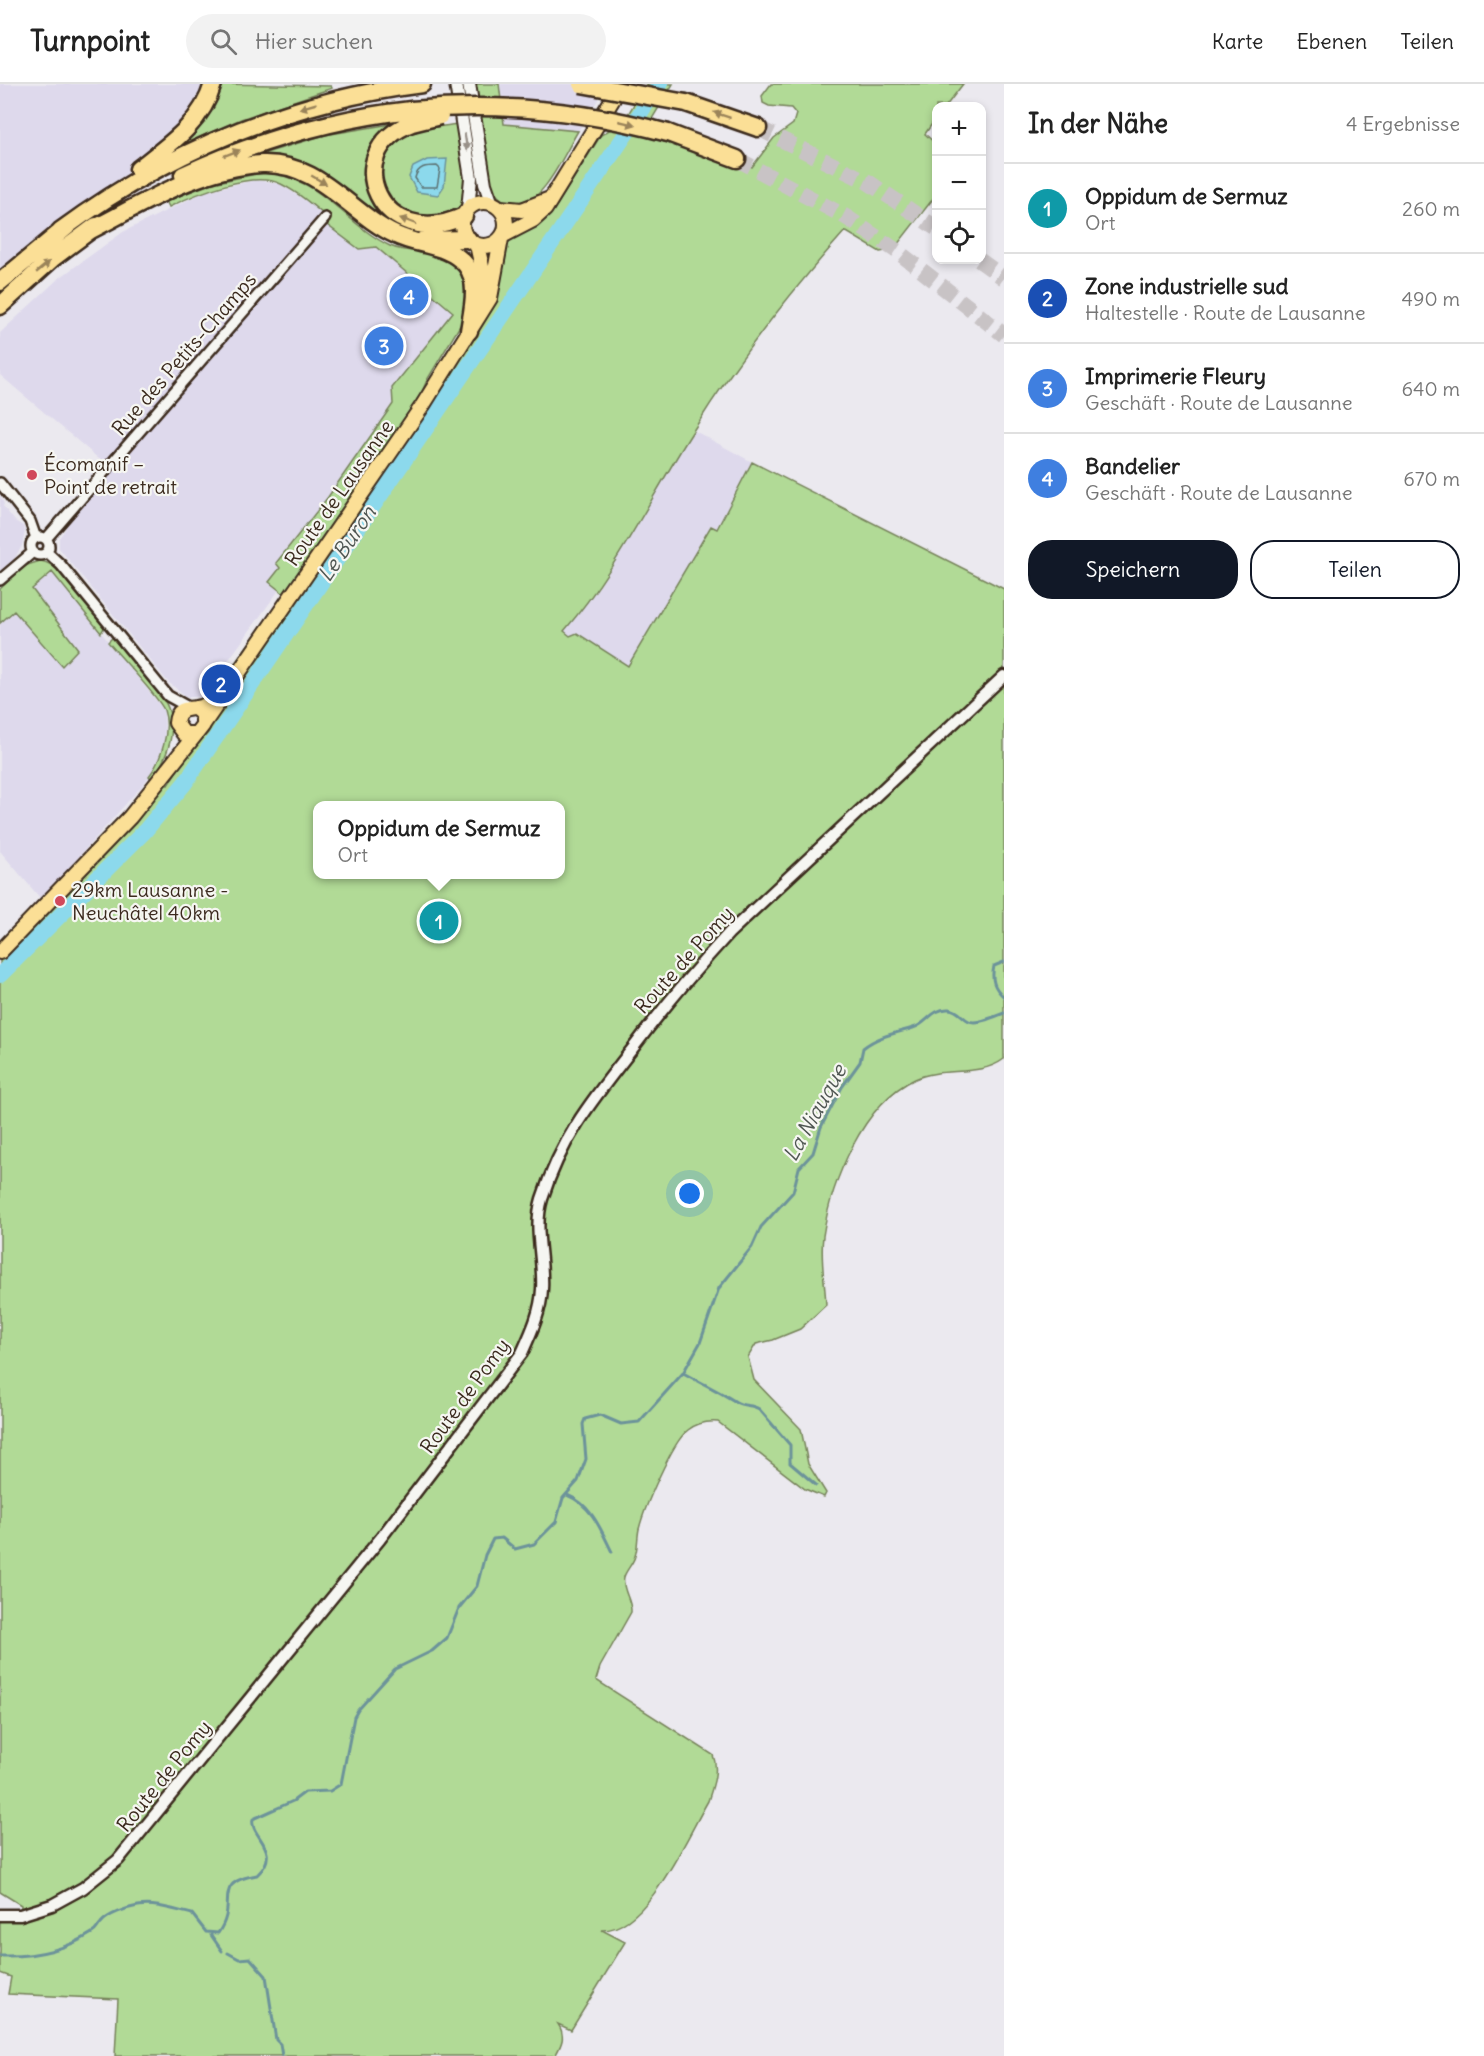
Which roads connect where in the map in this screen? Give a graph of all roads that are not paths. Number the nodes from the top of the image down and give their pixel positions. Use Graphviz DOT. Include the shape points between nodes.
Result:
graph roads {
  1 [pos="213,84"];
  2 [pos="456,84"];
  3 [pos="469,84"];
  4 [pos="581,84"];
  5 [pos="622,84"];
  6 [pos="414,85"];
  7 [pos="412,116"];
  8 [pos="758,128"];
  9 [pos="737,159"];
  10 [pos="550,199"];
  11 [pos="496,206"];
  12 [pos="466,213"];
  13 [pos="325,218"];
  14 [pos="60,231"];
  15 [pos="88,231"];
  16 [pos="401,237"];
  17 [pos="502,237"];
  18 [pos="472,242"];
  19 [pos="0,282"];
  20 [pos="0,306"];
  21 [pos="478,315"];
  22 [pos="470,331"];
  23 [pos="0,483"];
  24 [pos="41,538"];
  25 [pos="33,552"];
  26 [pos="47,552"];
  27 [pos="0,580"];
  28 [pos="1004,676"];
  29 [pos="227,688"];
  30 [pos="168,696"];
  31 [pos="192,708"];
  32 [pos="177,722"];
  33 [pos="200,728"];
  34 [pos="160,779"];
  35 [pos="0,952"];
  36 [pos="0,1915"];
  1 -- 14 [label="highway" via="202,110 189,127"];
  2 -- 12 [label="main road, one-way" via="471,178"];
  3 -- 11 [label="main road" via="485,184"];
  8 -- 4 [label="highway, one-way, bridge" via="686,103"];
  5 -- 10 [label="main road"];
  6 -- 14 [label="highway, one-way" via="319,103 220,137 135,180"];
  7 -- 9 [label="highway, one-way, bridge" via="528,108 602,117 668,133"];
  12 -- 7 [label="highway, one-way" via="440,225 417,225 394,215 379,198 374,177 376,156"];
  15 -- 7 [label="highway, one-way" via="159,187 242,150 324,124"];
  10 -- 11 [label="main road" via="522,210"];
  10 -- 17 [label="main road" via="538,216"];
  11 -- 12 [label="main road" via="481,203"];
  11 -- 17 [label="main road" via="506,219"];
  12 -- 18 [label="main road" via="463,230"];
  13 -- 24 [label="street, Rue des Petits-Champs"];
  14 -- 19 [label="highway"];
  15 -- 16 [label="highway, one-way" via="198,179 265,164 312,176"];
  20 -- 15 [label="highway, one-way"];
  16 -- 18 [label="highway"];
  16 -- 22 [label="highway" via="447,251 468,268 474,291"];
  17 -- 18 [label="main road" via="490,246"];
  17 -- 21 [label="main road, Route de Lausanne" via="494,288"];
  18 -- 21 [label="main road, Route de Lausanne" via="484,276"];
  21 -- 22 [label="main road, Route de Lausanne"];
  22 -- 29 [label="main road, Route de Lausanne" via="412,422"];
  23 -- 24 [label="street"];
  24 -- 25 [label="street" via="31,546"];
  24 -- 26 [label="street" via="49,545"];
  25 -- 26 [label="street"];
  25 -- 27 [label="street"];
  26 -- 30 [label="street"];
  28 -- 36 [label="street, Route de Pomy" via="729,933 690,975 590,1101 573,1127 542,1200 537,1227 542,1289 534,1325 522,1353 380,1539 196,1767 136,1840 97,1878 36,1912"];
  29 -- 31 [label="main road, Route de Lausanne" via="214,700"];
  29 -- 33 [label="main road, Route de Lausanne"];
  30 -- 31 [label="street"];
  30 -- 32 [label="street"];
  31 -- 32 [label="main road" via="182,710"];
  31 -- 33 [label="main road" via="203,716"];
  32 -- 33 [label="main road" via="184,734"];
  32 -- 34 [label="main road, Route de Lausanne" via="175,744"];
  33 -- 34 [label="main road, Route de Lausanne"];
  34 -- 35 [label="main road, Route de Lausanne" via="99,851"];
}
